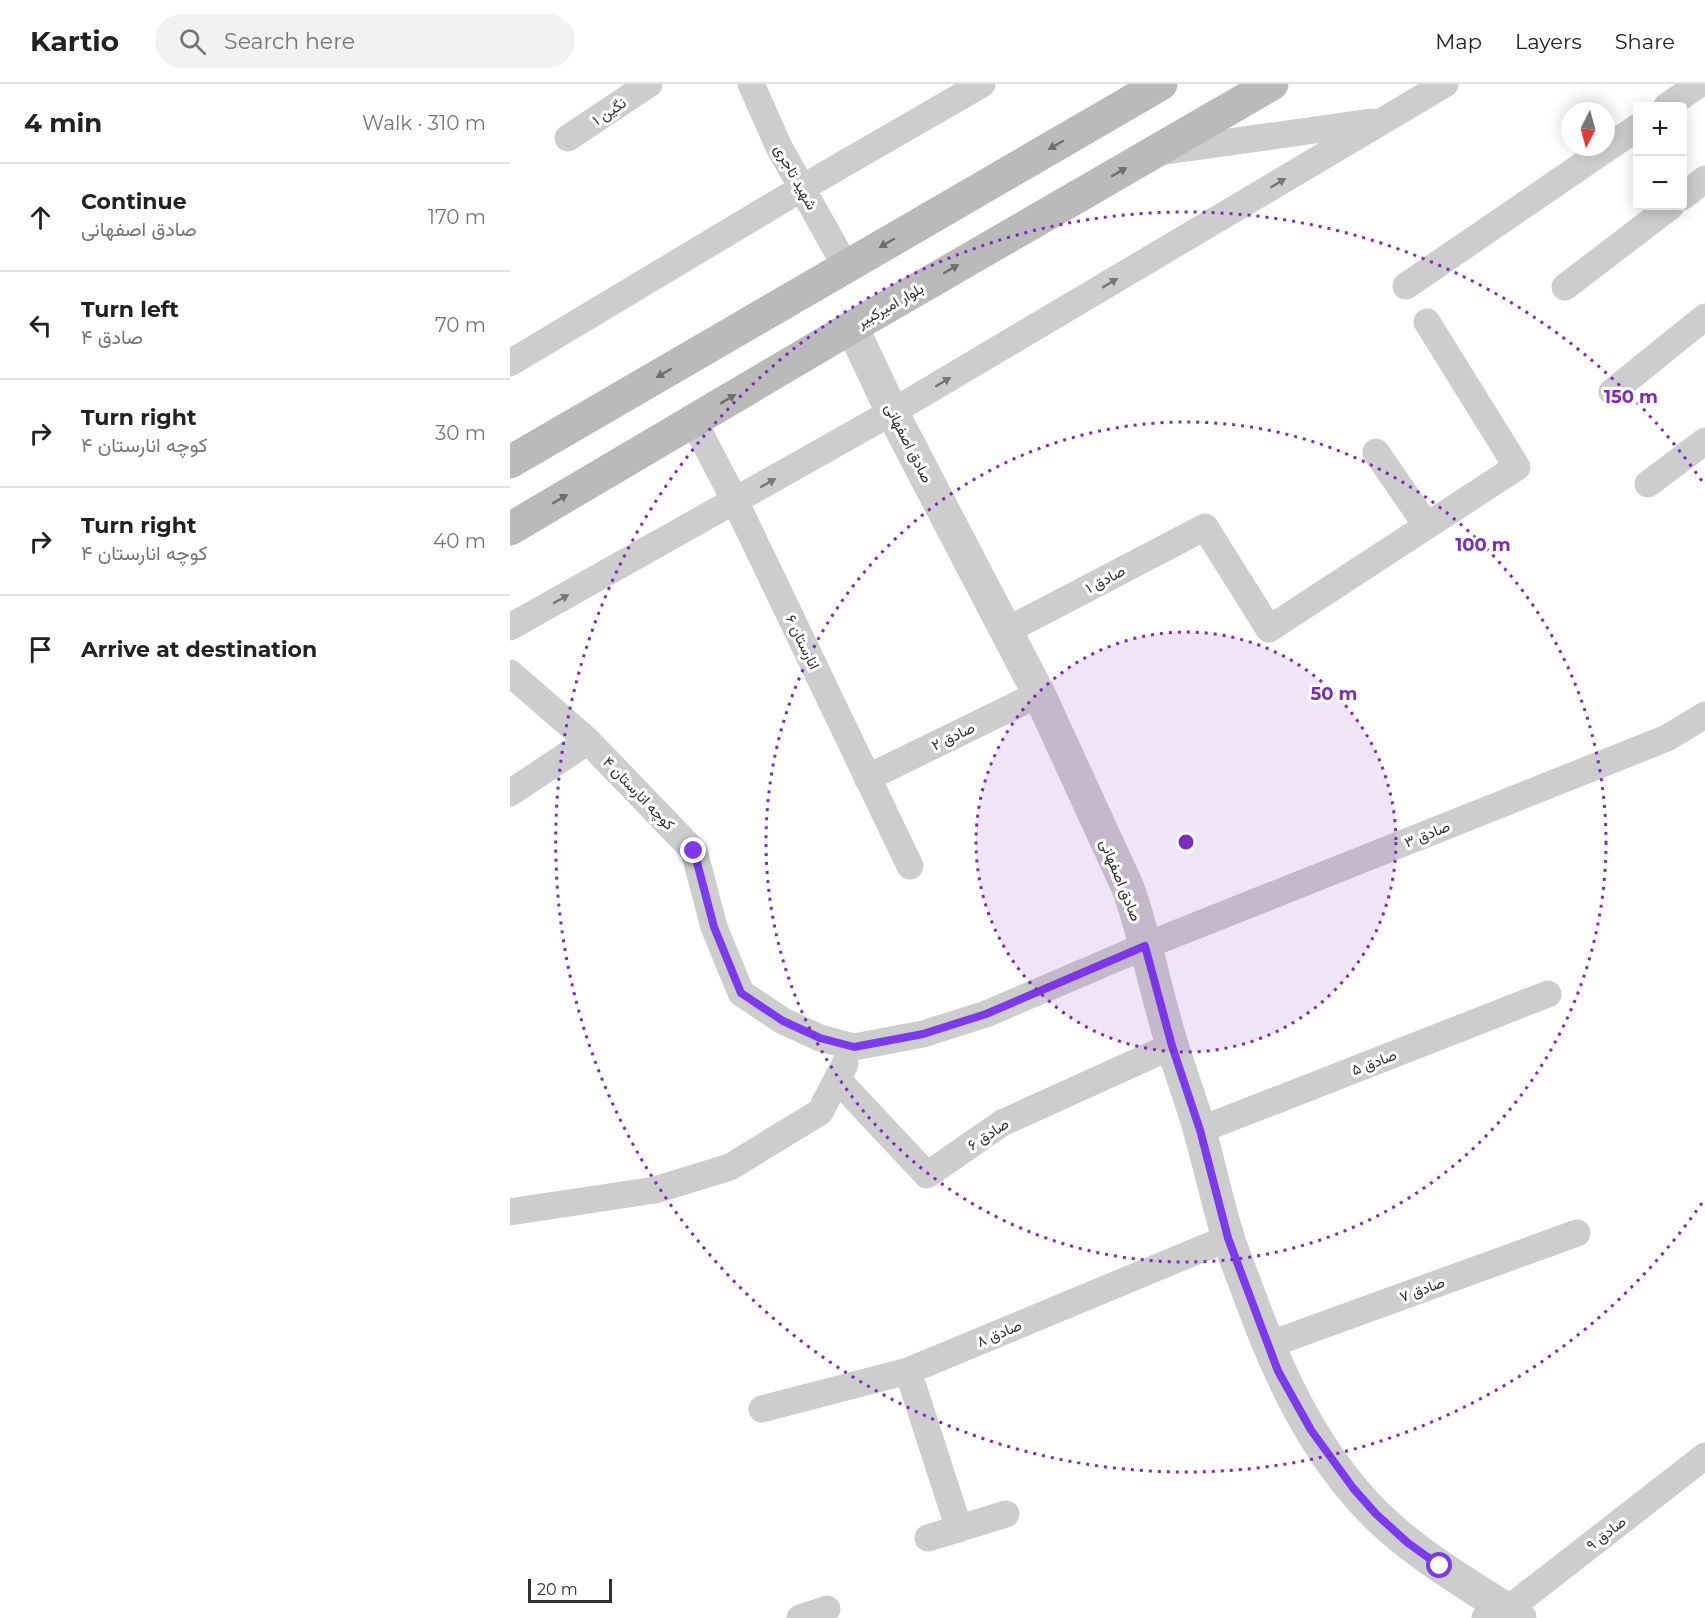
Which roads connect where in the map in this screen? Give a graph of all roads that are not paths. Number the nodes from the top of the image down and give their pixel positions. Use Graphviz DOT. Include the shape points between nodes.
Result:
graph roads {
  1 [pos="649,84"];
  2 [pos="751,84"];
  3 [pos="982,84"];
  4 [pos="1161,84"];
  5 [pos="1272,84"];
  6 [pos="1445,84"];
  7 [pos="1700,87"];
  8 [pos="1674,102"];
  9 [pos="1384,120"];
  10 [pos="1633,130"];
  11 [pos="568,138"];
  12 [pos="1152,153"];
  13 [pos="1705,179"];
  14 [pos="802,188"];
  15 [pos="1687,193"];
  16 [pos="1666,210"];
  17 [pos="846,267"];
  18 [pos="1406,286"];
  19 [pos="1565,287"];
  20 [pos="1705,318"];
  21 [pos="1427,322"];
  22 [pos="852,327"];
  23 [pos="510,363"];
  24 [pos="1612,392"];
  25 [pos="892,412"];
  26 [pos="693,420"];
  27 [pos="1705,441"];
  28 [pos="1376,452"];
  29 [pos="510,462"];
  30 [pos="1648,484"];
  31 [pos="735,501"];
  32 [pos="1427,526"];
  33 [pos="510,529"];
  34 [pos="510,627"];
  35 [pos="1006,631"];
  36 [pos="510,674"];
  37 [pos="1039,694"];
  38 [pos="1705,715"];
  39 [pos="588,741"];
  40 [pos="867,778"];
  41 [pos="510,793"];
  42 [pos="910,866"];
  43 [pos="1145,946"];
  44 [pos="1548,994"];
  45 [pos="1172,1046"];
  46 [pos="854,1047"];
  47 [pos="837,1079"];
  48 [pos="1200,1130"];
  49 [pos="510,1212"];
  50 [pos="1577,1233"];
  51 [pos="1228,1238"];
  52 [pos="1268,1345"];
  53 [pos="908,1371"];
  54 [pos="762,1409"];
  55 [pos="1705,1456"];
  56 [pos="1006,1514"];
  57 [pos="958,1528"];
  58 [pos="928,1538"];
  59 [pos="827,1609"];
  60 [pos="1504,1615"];
  61 [pos="800,1618"];
  1 -- 11 [label="street, نگین ۱"];
  2 -- 14 [label="street, شهید تاجری"];
  3 -- 14 [label="street"];
  4 -- 17 [label="main road, one-way"];
  5 -- 12 [label="main road, بلوار امیرکبیر"];
  6 -- 9 [label="street"];
  7 -- 8 [label="street"];
  9 -- 12 [label="street"];
  25 -- 9 [label="street, one-way"];
  10 -- 18 [label="street"];
  22 -- 12 [label="main road, بلوار امیرکبیر, one-way"];
  13 -- 15 [label="street"];
  14 -- 17 [label="street, شهید تاجری"];
  14 -- 23 [label="street"];
  16 -- 19 [label="street"];
  17 -- 29 [label="main road, one-way"];
  20 -- 24 [label="street"];
  21 -- 32 [label="street" via="1517,467"];
  22 -- 25 [label="street, صادق اصفهانی"];
  26 -- 22 [label="main road, بلوار امیرکبیر, one-way"];
  31 -- 25 [label="street, one-way"];
  25 -- 35 [label="street, صادق اصفهانی"];
  26 -- 31 [label="street, انارستان ۶"];
  33 -- 26 [label="main road, بلوار امیرکبیر, one-way"];
  27 -- 30 [label="street"];
  28 -- 32 [label="street"];
  34 -- 31 [label="street, one-way"];
  31 -- 40 [label="street, انارستان ۶"];
  32 -- 35 [label="street, صادق ۱" via="1269,629 1205,527"];
  35 -- 37 [label="street, صادق اصفهانی"];
  36 -- 39 [label="street, کوچه انارستان ۴"];
  37 -- 40 [label="street, صادق ۲"];
  37 -- 43 [label="street, صادق اصفهانی" via="1128,888"];
  38 -- 43 [label="street, صادق ۳" via="1668,738"];
  39 -- 41 [label="street"];
  39 -- 46 [label="street, کوچه انارستان ۴" via="694,851 714,927 741,993 783,1021 820,1038"];
  40 -- 42 [label="street, انارستان ۶"];
  43 -- 45 [label="street, صادق اصفهانی"];
  43 -- 46 [label="street, صادق ۳" via="986,1014 923,1034"];
  44 -- 48 [label="street, صادق ۵"];
  45 -- 47 [label="street, صادق ۶" via="1002,1123 927,1175"];
  45 -- 48 [label="street, صادق اصفهانی"];
  46 -- 47 [label="street"];
  47 -- 49 [label="street" via="820,1112 730,1167 655,1190"];
  48 -- 51 [label="street, صادق اصفهانی"];
  50 -- 52 [label="street, صادق ۷"];
  51 -- 52 [label="street, صادق اصفهانی"];
  51 -- 53 [label="street, صادق ۸"];
  52 -- 60 [label="street, صادق اصفهانی" via="1291,1397 1353,1488 1408,1543"];
  53 -- 54 [label="street, صادق ۸"];
  53 -- 57 [label="street"];
  55 -- 60 [label="street, صادق ۹"];
  56 -- 57 [label="street"];
  57 -- 58 [label="street"];
  59 -- 61 [label="street"];
}
